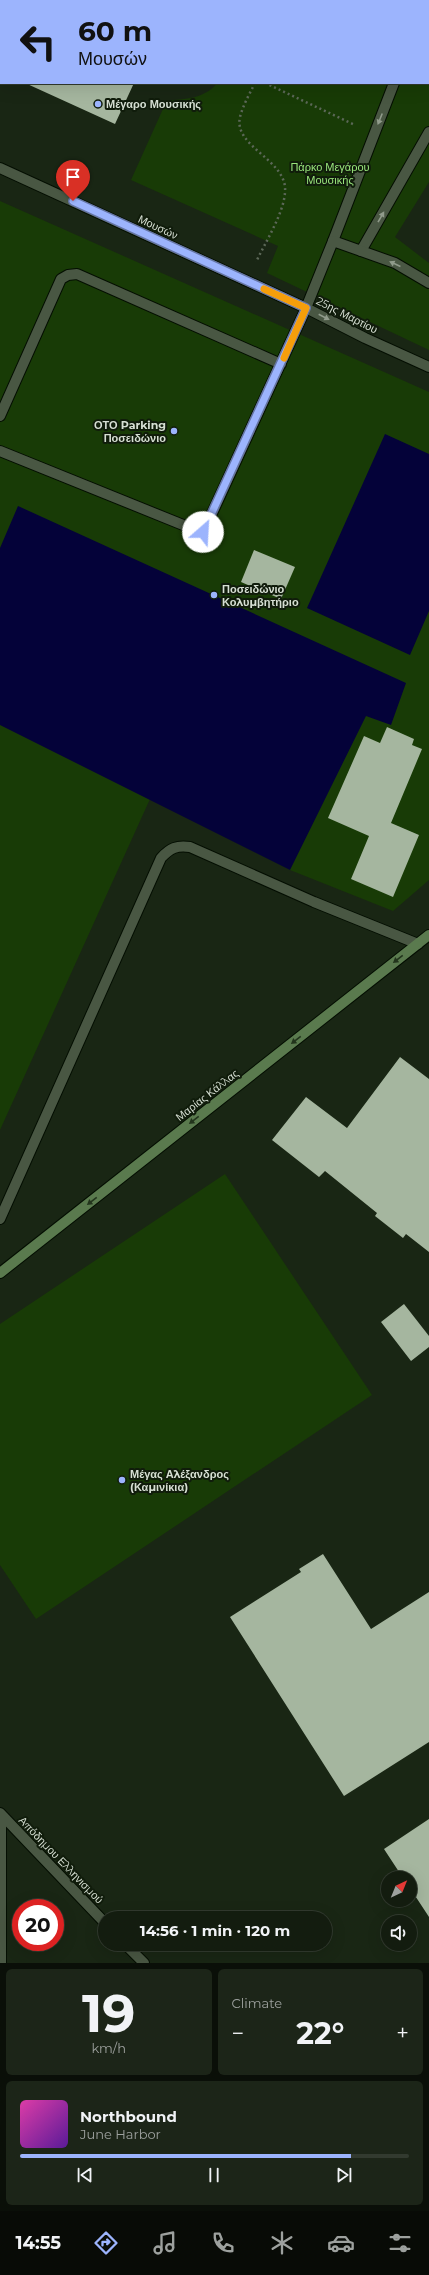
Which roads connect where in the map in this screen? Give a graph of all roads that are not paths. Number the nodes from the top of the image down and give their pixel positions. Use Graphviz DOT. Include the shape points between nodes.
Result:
graph roads {
  1 [pos="394,84"];
  2 [pos="429,132"];
  3 [pos="0,168"];
  4 [pos="333,241"];
  5 [pos="361,251"];
  6 [pos="429,283"];
  7 [pos="306,308"];
  8 [pos="281,364"];
  9 [pos="429,367"];
  10 [pos="0,416"];
  11 [pos="0,451"];
  12 [pos="429,935"];
  13 [pos="418,944"];
  14 [pos="0,1219"];
  15 [pos="0,1273"];
  16 [pos="1,1814"];
  17 [pos="98,1916"];
  18 [pos="132,1951"];
  19 [pos="1,1963"];
  20 [pos="144,1963"];
  1 -- 4 [label="street, 25ης Μαρτίου, one-way"];
  5 -- 2 [label="street, one-way"];
  3 -- 7 [label="street, Μουσών"];
  4 -- 5 [label="street"];
  4 -- 7 [label="street, 25ης Μαρτίου"];
  6 -- 5 [label="street, one-way" via="395,263"];
  7 -- 8 [label="street"];
  7 -- 9 [label="street, 25ης Μαρτίου, one-way"];
  8 -- 10 [label="street" via="77,274 68,275 61,279"];
  8 -- 11 [label="street" via="203,532"];
  12 -- 13 [label="main road, Μαρίας Κάλλας"];
  13 -- 14 [label="street" via="314,902 190,847 179,846 168,850 158,865"];
  13 -- 15 [label="main road, Μαρίας Κάλλας, one-way"];
  16 -- 17 [label="street, Απόδημου Ελληνισμού"];
  16 -- 19 [label="street"];
  18 -- 20 [label="street"];
}
